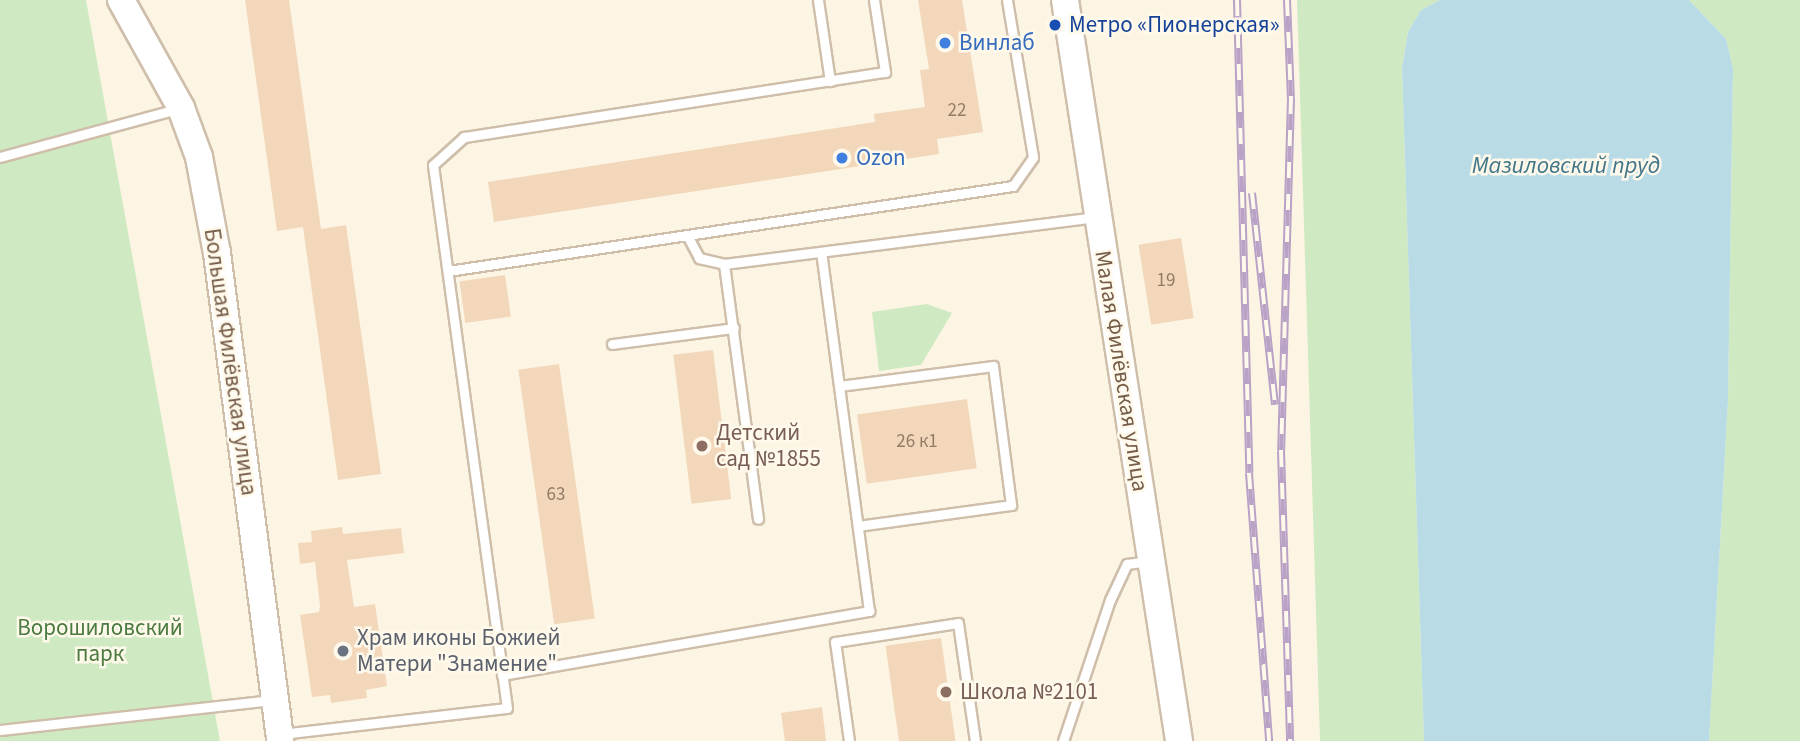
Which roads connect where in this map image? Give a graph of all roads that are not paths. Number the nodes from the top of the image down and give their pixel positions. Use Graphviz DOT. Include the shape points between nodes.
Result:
graph roads {
  1 [pos="121,0"];
  2 [pos="818,0"];
  3 [pos="874,0"];
  4 [pos="1007,0"];
  5 [pos="1065,0"];
  6 [pos="830,80"];
  7 [pos="181,108"];
  8 [pos="0,157"];
  9 [pos="1097,216"];
  10 [pos="688,237"];
  11 [pos="821,253"];
  12 [pos="724,264"];
  13 [pos="448,271"];
  14 [pos="733,328"];
  15 [pos="612,344"];
  16 [pos="840,386"];
  17 [pos="758,519"];
  18 [pos="858,526"];
  19 [pos="1150,560"];
  20 [pos="502,675"];
  21 [pos="274,700"];
  22 [pos="0,730"];
  23 [pos="280,737"];
  24 [pos="849,741"];
  25 [pos="975,741"];
  26 [pos="1063,741"];
  27 [pos="1179,741"];
  1 -- 7 [label="street, Большая Филёвская улица"];
  2 -- 6 [label="lane"];
  3 -- 6 [label="lane" via="885,72"];
  4 -- 10 [label="lane" via="1033,157 1013,186"];
  5 -- 9 [label="street, Малая Филёвская улица"];
  6 -- 13 [label="lane" via="464,137 433,165"];
  7 -- 8 [label="lane"];
  7 -- 21 [label="street, Большая Филёвская улица" via="199,157 217,253"];
  9 -- 11 [label="lane"];
  9 -- 19 [label="street, Малая Филёвская улица"];
  10 -- 12 [label="lane" via="699,258"];
  10 -- 13 [label="lane"];
  11 -- 12 [label="lane"];
  11 -- 16 [label="lane"];
  12 -- 14 [label="lane"];
  13 -- 20 [label="lane"];
  14 -- 15 [label="lane"];
  14 -- 17 [label="lane"];
  16 -- 18 [label="lane"];
  16 -- 18 [label="lane" via="993,366 1011,505"];
  18 -- 20 [label="lane" via="869,611"];
  19 -- 26 [label="lane" via="1127,564"];
  19 -- 27 [label="street, Малая Филёвская улица"];
  20 -- 23 [label="lane" via="507,708"];
  21 -- 22 [label="lane"];
  21 -- 23 [label="street, Большая Филёвская улица"];
  24 -- 25 [label="lane" via="835,642 958,623"];
}
